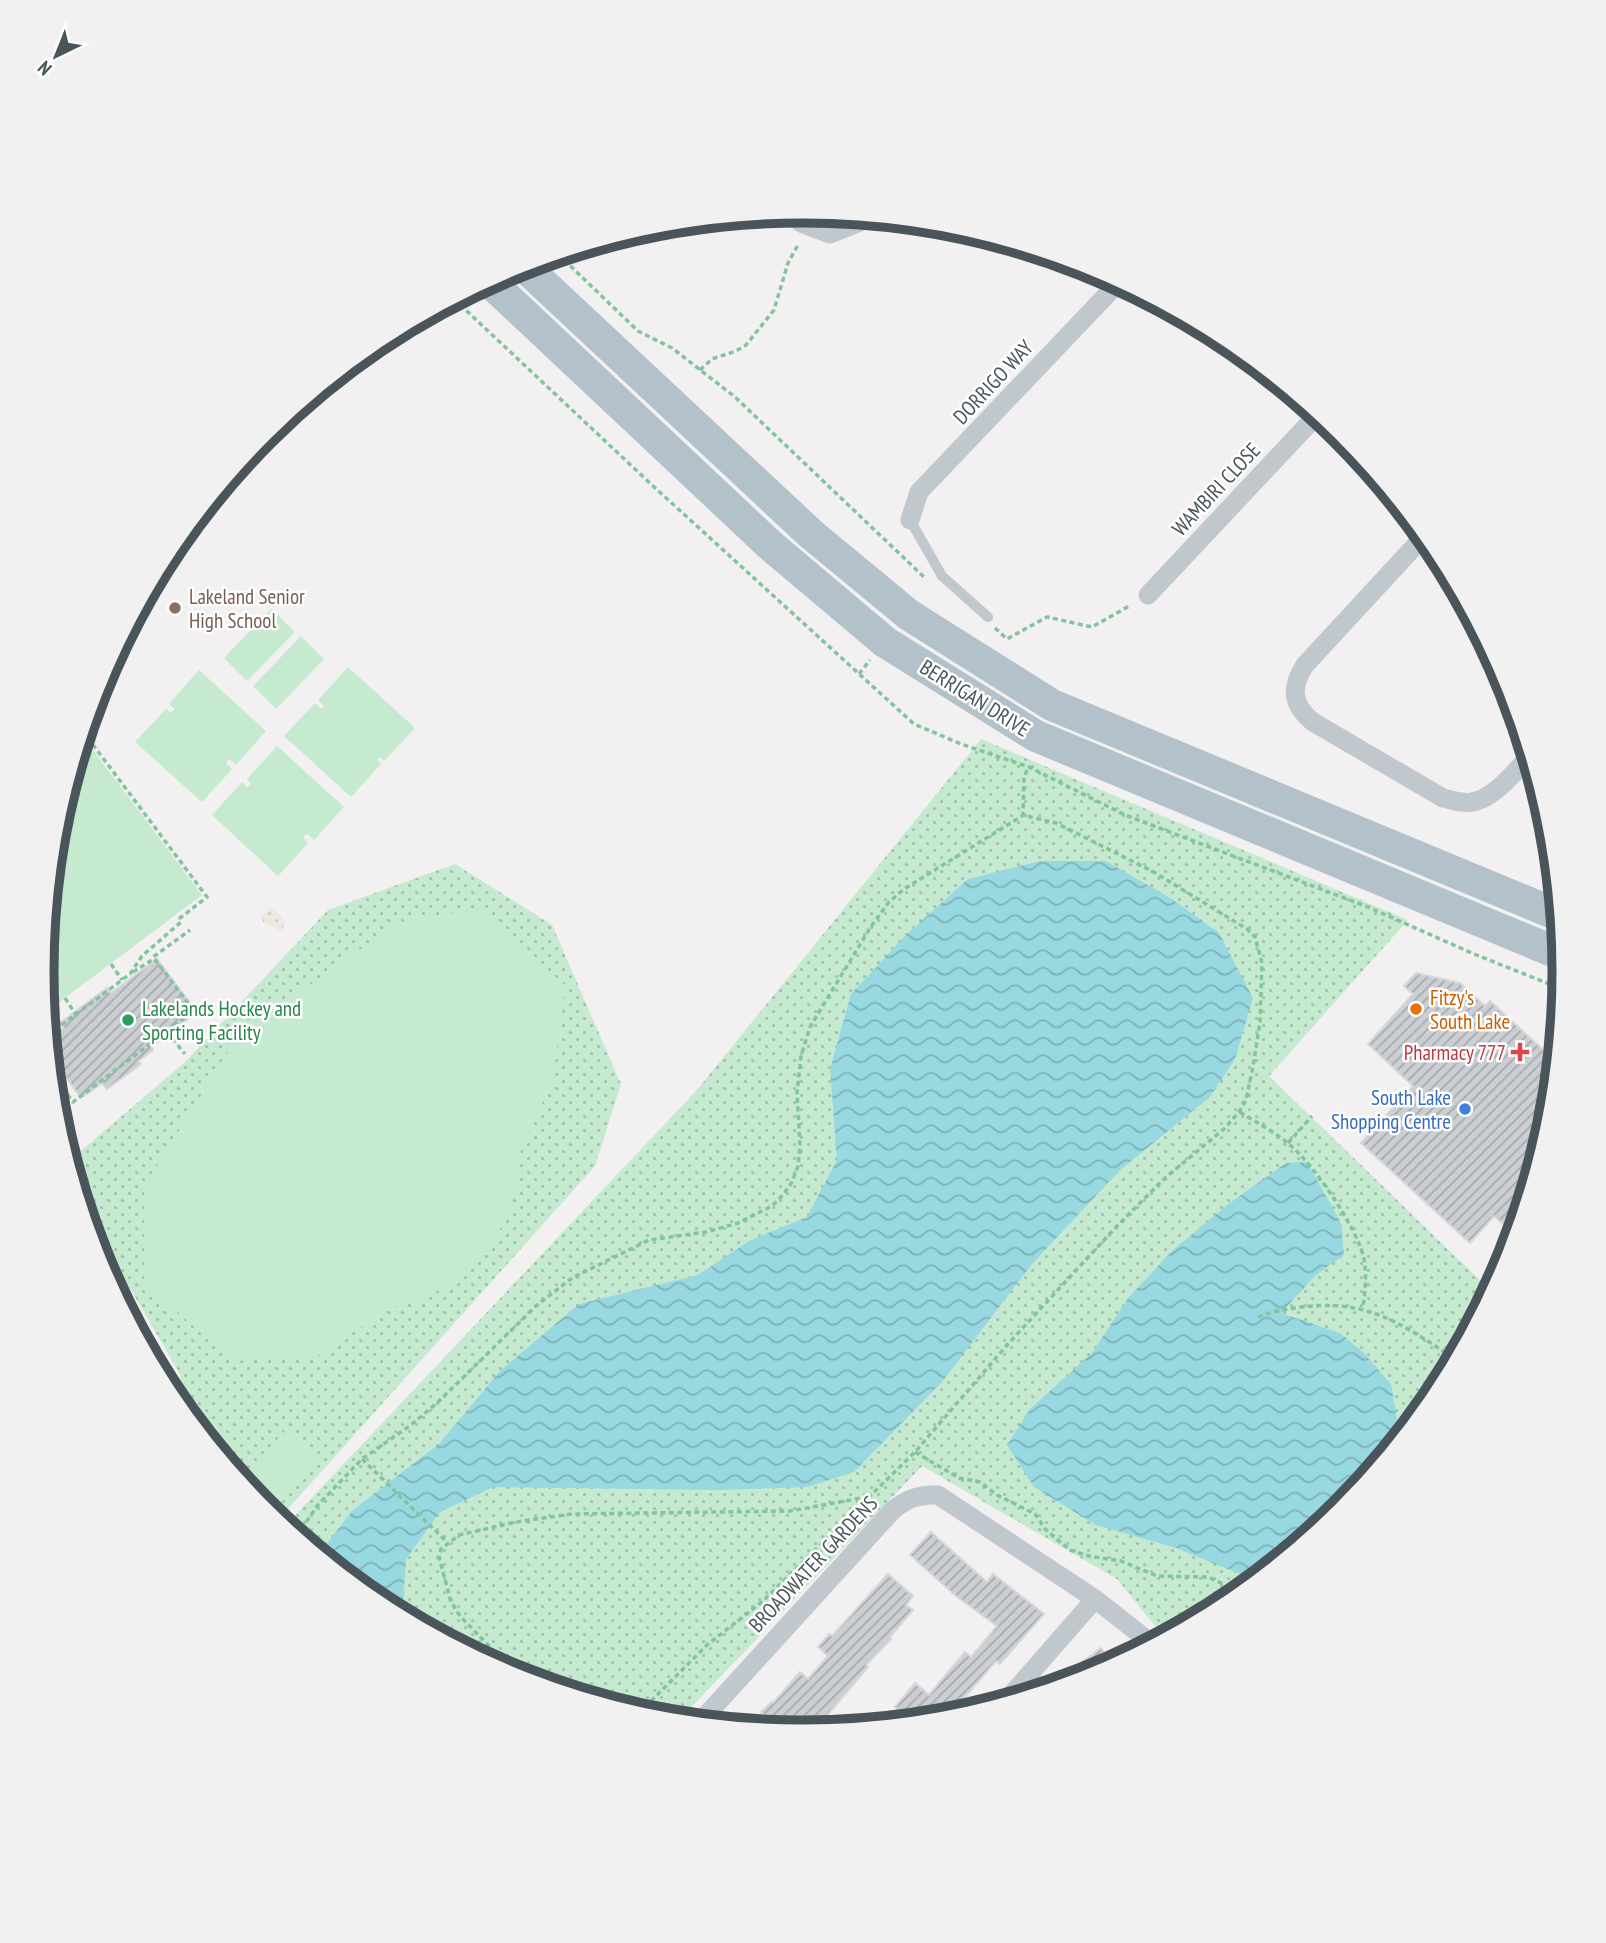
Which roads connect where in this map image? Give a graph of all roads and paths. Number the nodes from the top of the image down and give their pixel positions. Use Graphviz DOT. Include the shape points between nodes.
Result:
graph roads {
  1 [pos="801,223"];
  2 [pos="855,224"];
  3 [pos="810,226"];
  4 [pos="565,261"];
  5 [pos="532,274"];
  6 [pos="497,289"];
  7 [pos="1112,290"];
  8 [pos="700,370"];
  9 [pos="1311,422"];
  10 [pos="910,520"];
  11 [pos="1417,544"];
  12 [pos="925,579"];
  13 [pos="1148,595"];
  14 [pos="988,617"];
  15 [pos="1007,639"];
  16 [pos="88,751"];
  17 [pos="1522,764"];
  18 [pos="1029,767"];
  19 [pos="1023,815"];
  20 [pos="1467,877"];
  21 [pos="1454,910"];
  22 [pos="1549,911"];
  23 [pos="190,930"];
  24 [pos="1438,939"];
  25 [pos="1551,950"];
  26 [pos="153,957"];
  27 [pos="111,964"];
  28 [pos="130,974"];
  29 [pos="122,980"];
  30 [pos="1551,985"];
  31 [pos="65,998"];
  32 [pos="76,1015"];
  33 [pos="57,1031"];
  34 [pos="167,1031"];
  35 [pos="185,1054"];
  36 [pos="65,1092"];
  37 [pos="1239,1112"];
  38 [pos="1312,1116"];
  39 [pos="1288,1143"];
  40 [pos="126,1292"];
  41 [pos="1363,1308"];
  42 [pos="1258,1317"];
  43 [pos="1446,1354"];
  44 [pos="173,1374"];
  45 [pos="915,1451"];
  46 [pos="362,1459"];
  47 [pos="869,1496"];
  48 [pos="303,1528"];
  49 [pos="448,1543"];
  50 [pos="1229,1587"];
  51 [pos="1095,1599"];
  52 [pos="1143,1638"];
  53 [pos="497,1654"];
  54 [pos="1016,1689"];
  55 [pos="648,1704"];
  56 [pos="707,1714"];
  1 -- 3 [label="street"];
  2 -- 3 [label="street" via="830,234"];
  3 -- 8 [label="path" via="788,263 774,310 746,345 712,359"];
  4 -- 8 [label="path" via="638,331"];
  5 -- 20 [label="main road, BERRIGAN DRIVE" via="811,534 909,615 1052,705"];
  6 -- 21 [label="main road, BERRIGAN DRIVE" via="770,545 885,642 1036,736"];
  7 -- 10 [label="street, DORRIGO WAY" via="919,492"];
  8 -- 12 [label="path" via="735,397"];
  9 -- 13 [label="street, WAMBIRI CLOSE"];
  10 -- 14 [label="lane" via="942,576"];
  11 -- 17 [label="street" via="1305,665 1295,690 1301,713 1443,798 1470,803 1484,798"];
  13 -- 15 [label="path" via="1092,627 1047,617"];
  16 -- 28 [label="path" via="94,746 207,897 180,918"];
  18 -- 19 [label="path" via="1024,776"];
  19 -- 37 [label="path" via="1056,823 1152,871 1255,937 1262,963 1260,1022"];
  19 -- 46 [label="path" via="904,889 870,928 810,1027 797,1093 798,1166 792,1182 772,1206 706,1232 649,1240 572,1278 536,1306 438,1402"];
  20 -- 21 [label="main road"];
  20 -- 22 [label="main road, BERRIGAN DRIVE"];
  21 -- 25 [label="main road, BERRIGAN DRIVE"];
  23 -- 26 [label="path"];
  24 -- 30 [label="path"];
  26 -- 28 [label="path"];
  26 -- 34 [label="path" via="194,1011"];
  27 -- 29 [label="path"];
  28 -- 29 [label="path"];
  29 -- 32 [label="path"];
  31 -- 32 [label="path"];
  32 -- 33 [label="path"];
  34 -- 35 [label="path"];
  34 -- 36 [label="path" via="73,1102"];
  37 -- 39 [label="path"];
  37 -- 45 [label="path" via="1117,1226"];
  38 -- 39 [label="path"];
  39 -- 41 [label="path" via="1329,1192 1357,1238 1366,1282"];
  40 -- 44 [label="path"];
  41 -- 42 [label="path" via="1310,1306"];
  41 -- 43 [label="path"];
  45 -- 47 [label="path"];
  45 -- 50 [label="path" via="1035,1514 1070,1550 1121,1560 1157,1576 1208,1577"];
  46 -- 48 [label="path" via="317,1506"];
  46 -- 49 [label="path"];
  47 -- 49 [label="path" via="790,1511 572,1514 459,1535"];
  47 -- 55 [label="path" via="763,1601 707,1645"];
  49 -- 53 [label="path" via="439,1558 451,1602"];
  51 -- 52 [label="street, BROADWATER GARDENS"];
  51 -- 54 [label="street"];
  51 -- 56 [label="street, BROADWATER GARDENS" via="938,1496 913,1497 892,1511"];
}
